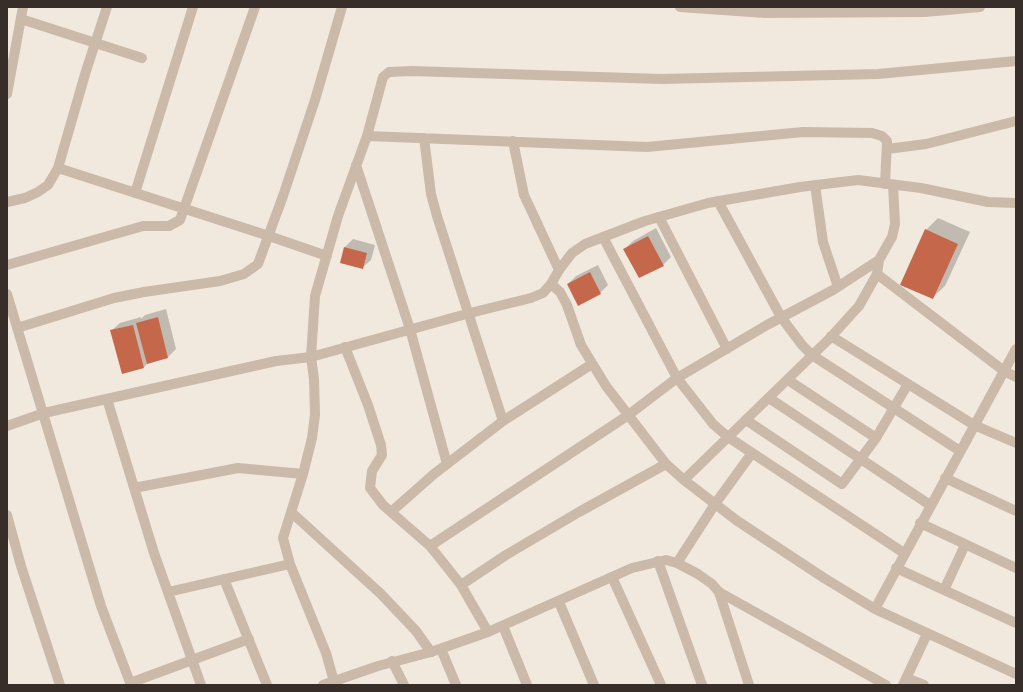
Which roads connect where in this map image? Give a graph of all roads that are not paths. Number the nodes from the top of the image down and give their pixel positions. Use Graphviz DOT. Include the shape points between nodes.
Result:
graph roads {
  1 [pos="23,7"];
  2 [pos="107,7"];
  3 [pos="193,7"];
  4 [pos="255,7"];
  5 [pos="342,7"];
  6 [pos="680,7"];
  7 [pos="980,7"];
  8 [pos="21,19"];
  9 [pos="96,42"];
  10 [pos="12,44"];
  11 [pos="142,58"];
  12 [pos="1016,62"];
  13 [pos="7,94"];
  14 [pos="1016,121"];
  15 [pos="367,136"];
  16 [pos="424,138"];
  17 [pos="513,141"];
  18 [pos="887,149"];
  19 [pos="356,165"];
  20 [pos="58,168"];
  21 [pos="889,184"];
  22 [pos="814,185"];
  23 [pos="135,193"];
  24 [pos="718,201"];
  25 [pos="7,202"];
  26 [pos="1016,203"];
  27 [pos="183,208"];
  28 [pos="659,217"];
  29 [pos="269,236"];
  30 [pos="603,237"];
  31 [pos="327,256"];
  32 [pos="879,260"];
  33 [pos="7,265"];
  34 [pos="559,270"];
  35 [pos="877,274"];
  36 [pos="551,284"];
  37 [pos="838,287"];
  38 [pos="7,294"];
  39 [pos="470,313"];
  40 [pos="781,318"];
  41 [pos="17,328"];
  42 [pos="410,329"];
  43 [pos="832,336"];
  44 [pos="345,346"];
  45 [pos="727,349"];
  46 [pos="1016,349"];
  47 [pos="812,355"];
  48 [pos="311,357"];
  49 [pos="592,364"];
  50 [pos="1004,371"];
  51 [pos="1016,377"];
  52 [pos="677,378"];
  53 [pos="788,380"];
  54 [pos="908,384"];
  55 [pos="769,398"];
  56 [pos="107,399"];
  57 [pos="894,408"];
  58 [pos="44,413"];
  59 [pos="627,416"];
  60 [pos="746,420"];
  61 [pos="503,421"];
  62 [pos="974,425"];
  63 [pos="7,426"];
  64 [pos="728,437"];
  65 [pos="876,438"];
  66 [pos="1016,443"];
  67 [pos="960,451"];
  68 [pos="752,453"];
  69 [pos="861,459"];
  70 [pos="447,464"];
  71 [pos="666,464"];
  72 [pos="303,474"];
  73 [pos="945,478"];
  74 [pos="684,480"];
  75 [pos="134,488"];
  76 [pos="715,504"];
  77 [pos="930,505"];
  78 [pos="1016,511"];
  79 [pos="291,512"];
  80 [pos="391,512"];
  81 [pos="7,515"];
  82 [pos="920,523"];
  83 [pos="965,545"];
  84 [pos="430,546"];
  85 [pos="904,553"];
  86 [pos="658,561"];
  87 [pos="677,563"];
  88 [pos="290,564"];
  89 [pos="896,568"];
  90 [pos="1016,568"];
  91 [pos="612,577"];
  92 [pos="224,579"];
  93 [pos="461,586"];
  94 [pos="944,590"];
  95 [pos="168,592"];
  96 [pos="719,592"];
  97 [pos="559,602"];
  98 [pos="874,608"];
  99 [pos="1016,623"];
  100 [pos="502,626"];
  101 [pos="488,632"];
  102 [pos="927,634"];
  103 [pos="249,639"];
  104 [pos="436,650"];
  105 [pos="192,660"];
  106 [pos="392,662"];
  107 [pos="1016,674"];
  108 [pos="905,681"];
  109 [pos="335,683"];
  110 [pos="131,684"];
  111 [pos="60,685"];
  112 [pos="201,685"];
  113 [pos="267,685"];
  114 [pos="323,685"];
  115 [pos="404,685"];
  116 [pos="456,685"];
  117 [pos="527,685"];
  118 [pos="594,685"];
  119 [pos="661,685"];
  120 [pos="702,685"];
  121 [pos="749,685"];
  122 [pos="886,685"];
  123 [pos="924,685"];
  1 -- 8 [label="street"];
  2 -- 9 [label="street"];
  3 -- 23 [label="street"];
  4 -- 27 [label="street"];
  5 -- 29 [label="street" via="315,100"];
  6 -- 7 [label="street" via="802,13 925,12"];
  8 -- 9 [label="street"];
  8 -- 10 [label="street"];
  9 -- 11 [label="street"];
  9 -- 20 [label="street"];
  10 -- 13 [label="street"];
  12 -- 15 [label="street" via="878,74 661,79 393,72 383,77"];
  14 -- 18 [label="street" via="926,144"];
  15 -- 16 [label="street"];
  15 -- 19 [label="street"];
  16 -- 17 [label="street"];
  16 -- 39 [label="street" via="431,194"];
  17 -- 18 [label="street" via="647,147 803,132 872,133 882,136 887,141"];
  17 -- 34 [label="street" via="524,195"];
  18 -- 21 [label="street"];
  19 -- 31 [label="street"];
  19 -- 42 [label="street"];
  20 -- 23 [label="street"];
  20 -- 25 [label="street" via="48,185 38,192"];
  21 -- 22 [label="street" via="858,180"];
  21 -- 26 [label="street" via="988,202"];
  21 -- 32 [label="street" via="895,224 892,237"];
  22 -- 24 [label="street"];
  22 -- 37 [label="street" via="823,242"];
  23 -- 27 [label="street"];
  24 -- 28 [label="street"];
  24 -- 40 [label="street"];
  27 -- 29 [label="street"];
  27 -- 33 [label="street" via="180,220 169,226 143,226"];
  28 -- 30 [label="street"];
  28 -- 45 [label="street"];
  29 -- 31 [label="street"];
  29 -- 41 [label="street" via="258,264 244,274 220,281 114,298"];
  30 -- 34 [label="street" via="585,244 572,253"];
  30 -- 52 [label="street"];
  31 -- 48 [label="street" via="315,296"];
  32 -- 35 [label="street"];
  32 -- 37 [label="street"];
  34 -- 36 [label="street"];
  35 -- 43 [label="street" via="859,306"];
  35 -- 50 [label="street"];
  36 -- 39 [label="street" via="543,293 531,298"];
  36 -- 49 [label="street" via="560,292 567,305 581,345"];
  37 -- 40 [label="street"];
  38 -- 41 [label="street"];
  39 -- 42 [label="street"];
  39 -- 61 [label="street"];
  40 -- 45 [label="street"];
  40 -- 47 [label="street"];
  41 -- 58 [label="street"];
  42 -- 44 [label="street"];
  42 -- 70 [label="street"];
  43 -- 47 [label="street"];
  43 -- 54 [label="street"];
  44 -- 48 [label="street"];
  44 -- 80 [label="street" via="381,445 382,455 372,471 370,488 375,497"];
  45 -- 52 [label="street"];
  46 -- 50 [label="street"];
  47 -- 53 [label="street"];
  47 -- 57 [label="street"];
  48 -- 56 [label="street" via="276,361"];
  48 -- 72 [label="street" via="315,415"];
  49 -- 59 [label="street"];
  49 -- 61 [label="street"];
  50 -- 51 [label="street"];
  50 -- 62 [label="street"];
  52 -- 59 [label="street"];
  52 -- 64 [label="street" via="706,416"];
  53 -- 55 [label="street"];
  53 -- 65 [label="street"];
  54 -- 57 [label="street"];
  54 -- 62 [label="street"];
  55 -- 60 [label="street"];
  55 -- 69 [label="street"];
  56 -- 58 [label="street"];
  56 -- 75 [label="street"];
  57 -- 65 [label="street"];
  57 -- 67 [label="street"];
  58 -- 63 [label="street"];
  58 -- 110 [label="street" via="72,516 101,606"];
  59 -- 71 [label="street"];
  59 -- 84 [label="street"];
  60 -- 64 [label="street"];
  60 -- 69 [label="street" via="842,484"];
  61 -- 70 [label="street"];
  62 -- 66 [label="street"];
  62 -- 67 [label="street"];
  64 -- 68 [label="street"];
  64 -- 74 [label="street"];
  65 -- 69 [label="street"];
  67 -- 73 [label="street"];
  68 -- 76 [label="street"];
  68 -- 85 [label="street"];
  69 -- 77 [label="street"];
  70 -- 80 [label="street"];
  71 -- 74 [label="street"];
  71 -- 93 [label="street" via="579,512"];
  72 -- 75 [label="street" via="238,468"];
  72 -- 79 [label="street"];
  73 -- 77 [label="street"];
  73 -- 78 [label="street"];
  74 -- 76 [label="street"];
  75 -- 95 [label="street"];
  76 -- 87 [label="street"];
  76 -- 98 [label="street" via="824,578"];
  77 -- 82 [label="street"];
  79 -- 88 [label="street" via="283,538"];
  79 -- 104 [label="street" via="381,594"];
  80 -- 84 [label="street"];
  81 -- 111 [label="street"];
  82 -- 83 [label="street"];
  82 -- 85 [label="street"];
  83 -- 90 [label="street"];
  83 -- 94 [label="street"];
  84 -- 93 [label="street"];
  85 -- 89 [label="street"];
  86 -- 87 [label="street"];
  86 -- 91 [label="street"];
  86 -- 120 [label="street"];
  87 -- 96 [label="street" via="712,584"];
  88 -- 92 [label="street"];
  88 -- 109 [label="street"];
  89 -- 94 [label="street"];
  89 -- 98 [label="street"];
  91 -- 97 [label="street"];
  91 -- 119 [label="street"];
  92 -- 95 [label="street"];
  92 -- 103 [label="street"];
  93 -- 101 [label="street"];
  94 -- 99 [label="street"];
  95 -- 105 [label="street"];
  96 -- 121 [label="street"];
  96 -- 122 [label="street"];
  97 -- 100 [label="street"];
  97 -- 118 [label="street"];
  98 -- 102 [label="street"];
  100 -- 101 [label="street"];
  100 -- 117 [label="street"];
  101 -- 104 [label="street"];
  102 -- 107 [label="street"];
  102 -- 108 [label="street"];
  103 -- 105 [label="street"];
  103 -- 113 [label="street"];
  104 -- 106 [label="street"];
  104 -- 116 [label="street"];
  105 -- 110 [label="street"];
  105 -- 112 [label="street"];
  106 -- 109 [label="street"];
  106 -- 115 [label="street"];
  108 -- 123 [label="street"];
  109 -- 114 [label="street"];
}
